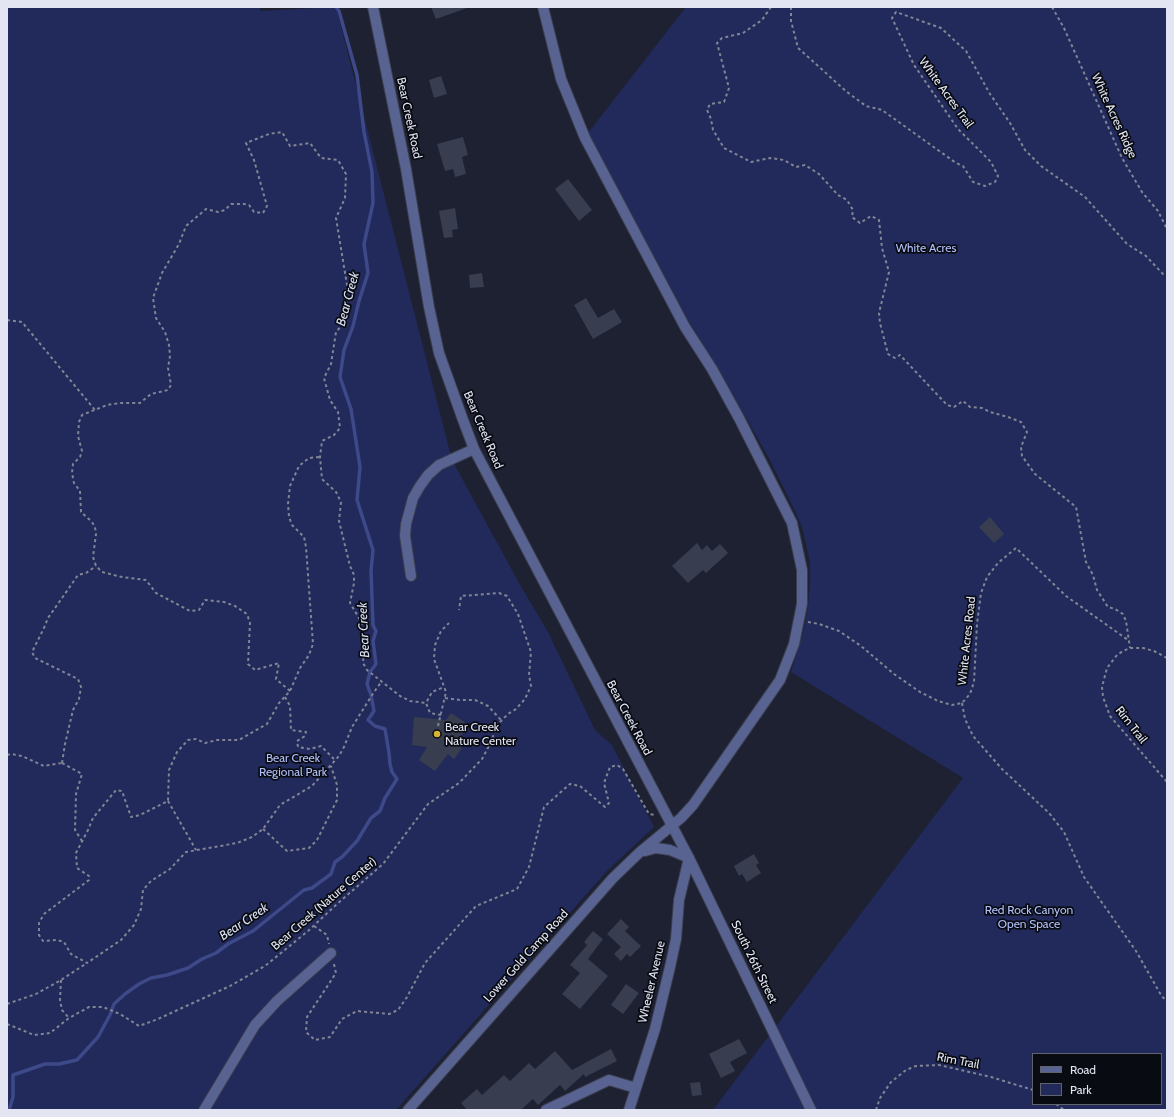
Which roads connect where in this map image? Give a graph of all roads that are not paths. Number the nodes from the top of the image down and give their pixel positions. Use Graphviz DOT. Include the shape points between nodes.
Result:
graph roads {
  1 [pos="374,7"];
  2 [pos="543,7"];
  3 [pos="474,449"];
  4 [pos="411,576"];
  5 [pos="669,822"];
  6 [pos="640,852"];
  7 [pos="689,858"];
  8 [pos="331,953"];
  9 [pos="636,1088"];
  10 [pos="204,1110"];
  11 [pos="408,1110"];
  12 [pos="546,1110"];
  13 [pos="629,1110"];
  14 [pos="811,1110"];
  1 -- 3 [label="street, Bear Creek Road" via="439,353"];
  2 -- 5 [label="street, Lower Gold Camp Road" via="561,79 585,138 685,327 739,418 792,523 802,570 802,604 799,620 794,644 780,680 694,805"];
  3 -- 4 [label="street" via="439,465 428,475 413,498 405,536"];
  3 -- 5 [label="street, Bear Creek Road"];
  5 -- 6 [label="street, Lower Gold Camp Road"];
  5 -- 7 [label="street, South 26th Street"];
  6 -- 7 [label="street" via="656,848 670,850"];
  6 -- 11 [label="street, Lower Gold Camp Road" via="613,878"];
  7 -- 9 [label="street, Wheeler Avenue" via="679,900 676,939 670,967 655,1029"];
  7 -- 14 [label="street, South 26th Street"];
  8 -- 10 [label="street" via="254,1025"];
  9 -- 12 [label="street" via="609,1080"];
  9 -- 13 [label="street, Wheeler Avenue"];
}
